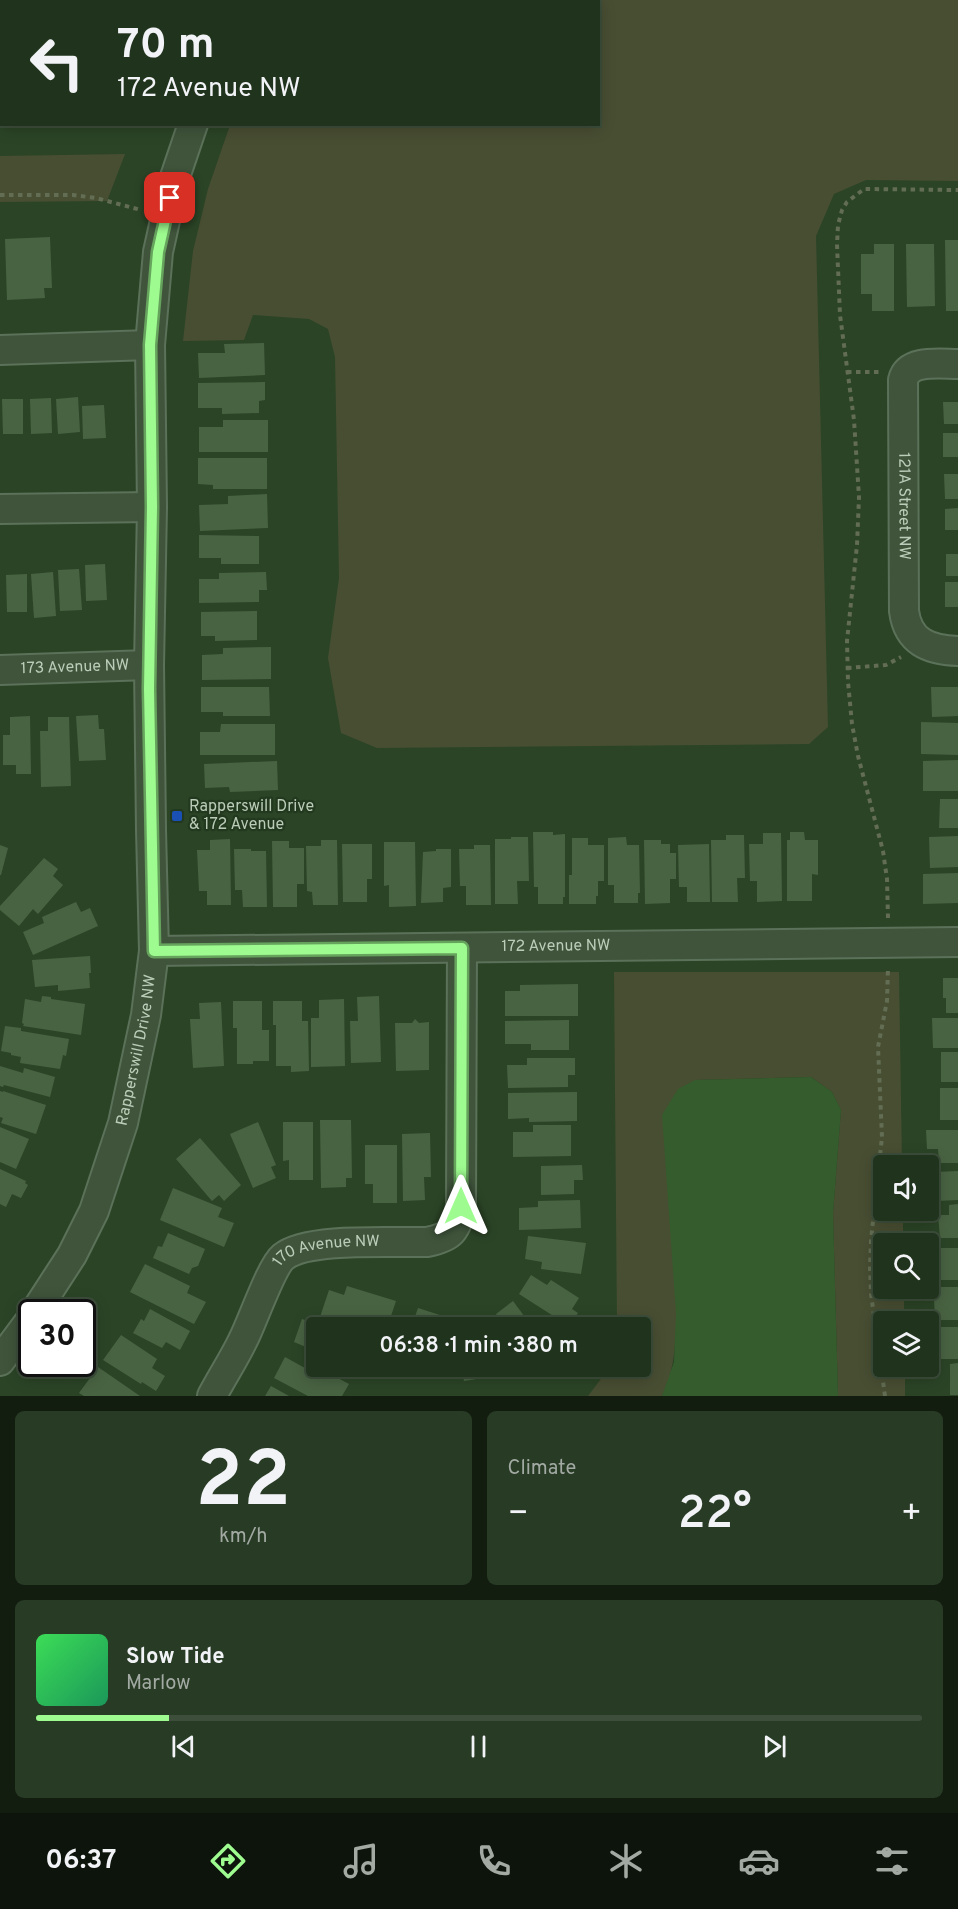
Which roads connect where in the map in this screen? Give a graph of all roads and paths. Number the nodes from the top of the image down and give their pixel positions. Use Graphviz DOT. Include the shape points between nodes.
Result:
graph roads {
  1 [pos="192,126"];
  2 [pos="958,190"];
  3 [pos="0,195"];
  4 [pos="165,216"];
  5 [pos="150,345"];
  6 [pos="0,350"];
  7 [pos="958,364"];
  8 [pos="908,370"];
  9 [pos="847,372"];
  10 [pos="152,507"];
  11 [pos="0,509"];
  12 [pos="920,644"];
  13 [pos="958,651"];
  14 [pos="149,665"];
  15 [pos="847,668"];
  16 [pos="0,670"];
  17 [pos="958,942"];
  18 [pos="888,943"];
  19 [pos="462,948"];
  20 [pos="154,951"];
  21 [pos="44,1299"];
  22 [pos="18,1336"];
  23 [pos="0,1360"];
  24 [pos="212,1396"];
  25 [pos="885,1396"];
  1 -- 4 [label="street, Rapperswill Drive NW"];
  2 -- 9 [label="path" via="864,189 842,210 837,245"];
  3 -- 4 [label="path" via="96,198"];
  4 -- 5 [label="street, Rapperswill Drive NW"];
  5 -- 6 [label="street"];
  5 -- 10 [label="street, Rapperswill Drive NW"];
  7 -- 8 [label="street"];
  8 -- 9 [label="path"];
  8 -- 12 [label="street, 121A Street NW" via="903,380 904,611 906,623"];
  9 -- 15 [label="path" via="859,497"];
  10 -- 11 [label="street"];
  10 -- 14 [label="street, Rapperswill Drive NW"];
  12 -- 13 [label="street"];
  12 -- 15 [label="path" via="886,665"];
  14 -- 16 [label="street, 173 Avenue NW"];
  14 -- 20 [label="street, Rapperswill Drive NW"];
  15 -- 18 [label="path" via="858,756 883,851"];
  17 -- 18 [label="street, 172 Avenue NW"];
  18 -- 19 [label="street, 172 Avenue NW"];
  18 -- 25 [label="path" via="887,1000 878,1047 882,1137 870,1268"];
  19 -- 20 [label="street, 172 Avenue NW"];
  19 -- 24 [label="street, 170 Avenue NW" via="461,1206 452,1233 427,1242 315,1245 282,1258"];
  20 -- 21 [label="street, Rapperswill Drive NW" via="146,1015 123,1124 94,1211 72,1256"];
  22 -- 23 [label="street"];
}
